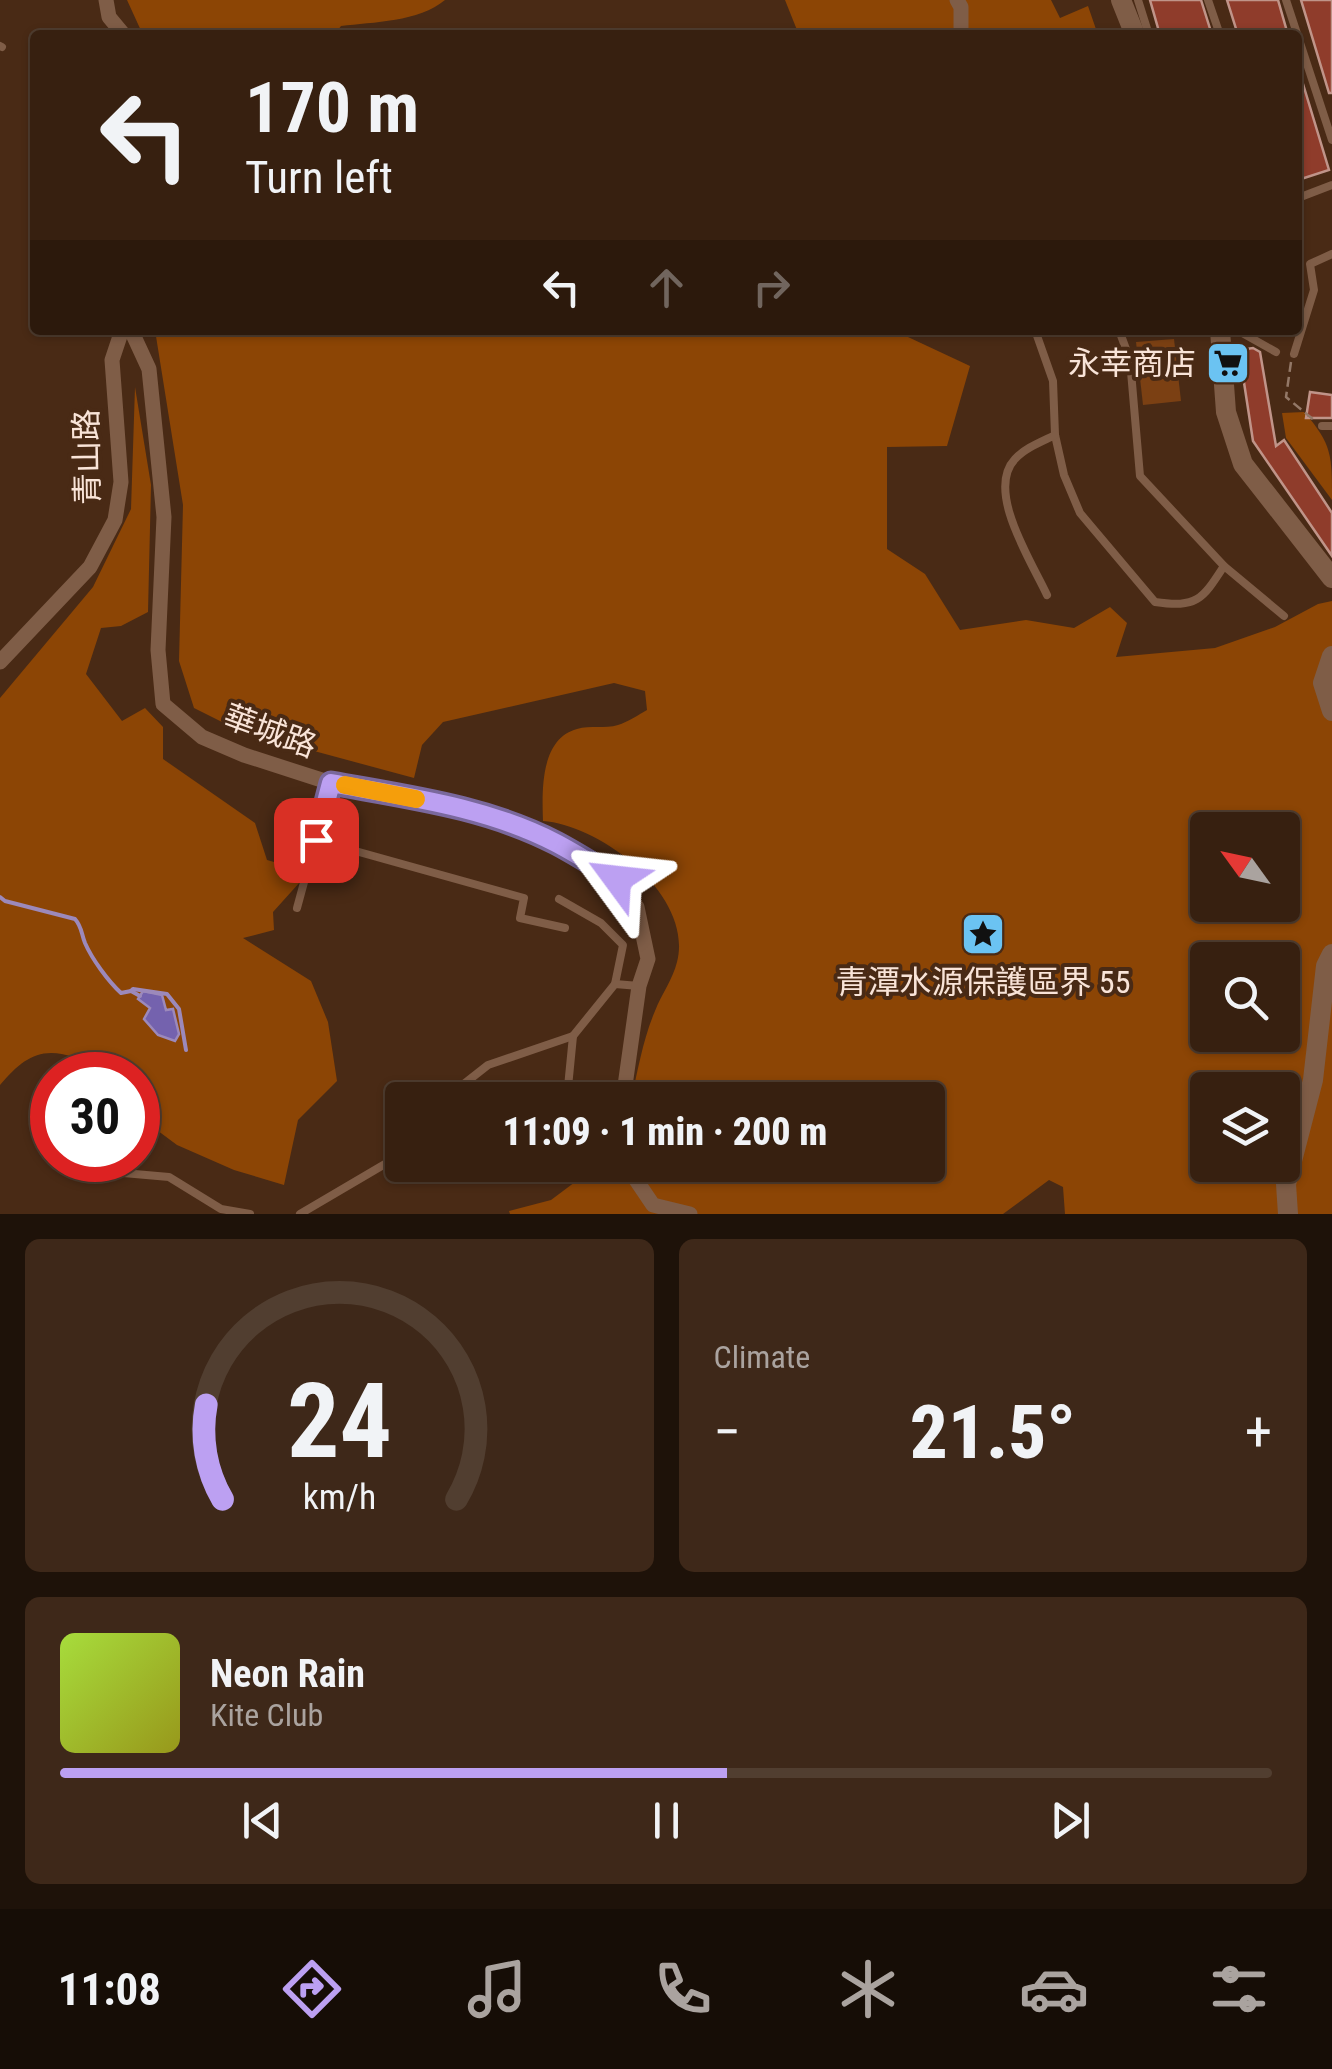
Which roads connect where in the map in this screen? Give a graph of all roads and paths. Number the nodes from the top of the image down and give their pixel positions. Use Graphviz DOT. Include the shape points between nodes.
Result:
graph roads {
  1 [pos="106,0"];
  2 [pos="957,0"];
  3 [pos="1122,0"];
  4 [pos="1138,0"];
  5 [pos="1208,0"];
  6 [pos="1286,0"];
  7 [pos="120,30"];
  8 [pos="962,30"];
  9 [pos="1133,30"];
  10 [pos="1147,30"];
  11 [pos="1218,30"];
  12 [pos="1296,30"];
  13 [pos="1302,49"];
  14 [pos="1332,140"];
  15 [pos="1332,186"];
  16 [pos="1302,197"];
  17 [pos="1332,254"];
  18 [pos="1302,328"];
  19 [pos="120,335"];
  20 [pos="133,335"];
  21 [pos="1038,335"];
  22 [pos="1121,335"];
  23 [pos="1222,335"];
  24 [pos="1246,335"];
  25 [pos="1300,335"];
  26 [pos="1276,352"];
  27 [pos="1294,354"];
  28 [pos="1327,426"];
  29 [pos="1055,435"];
  30 [pos="1224,566"];
  31 [pos="1332,578"];
  32 [pos="1047,596"];
  33 [pos="1284,616"];
  34 [pos="1332,656"];
  35 [pos="0,662"];
  36 [pos="1332,711"];
  37 [pos="331,783"];
  38 [pos="316,840"];
  39 [pos="559,899"];
  40 [pos="297,908"];
  41 [pos="565,928"];
  42 [pos="1332,954"];
  43 [pos="615,984"];
  44 [pos="639,986"];
  45 [pos="574,1036"];
  46 [pos="466,1082"];
  47 [pos="569,1082"];
  48 [pos="626,1082"];
  49 [pos="385,1164"];
  50 [pos="160,1176"];
  51 [pos="637,1182"];
  52 [pos="250,1214"];
  53 [pos="300,1214"];
  54 [pos="690,1214"];
  55 [pos="1288,1214"];
  1 -- 7 [label="street"];
  2 -- 8 [label="street"];
  3 -- 9 [label="street"];
  4 -- 10 [label="lane"];
  5 -- 11 [label="lane"];
  6 -- 12 [label="lane"];
  13 -- 14 [label="lane"];
  15 -- 16 [label="lane"];
  17 -- 18 [label="lane" via="1310,264 1314,290"];
  19 -- 35 [label="street, 青山路" via="112,360 121,482 115,520 90,567"];
  20 -- 37 [label="street, 華城路" via="150,369 164,517 158,650 163,704 202,737"];
  21 -- 29 [label="lane" via="1052,381"];
  22 -- 30 [label="lane" via="1130,360 1140,476"];
  23 -- 31 [label="street" via="1226,412 1243,464"];
  24 -- 26 [label="lane"];
  25 -- 27 [label="lane"];
  27 -- 28 [label="path" via="1286,397"];
  29 -- 30 [label="lane" via="1080,513 1155,602 1179,606 1205,596"];
  29 -- 32 [label="lane" via="1013,460 1004,479 1004,501"];
  30 -- 33 [label="lane"];
  34 -- 36 [label="street" via="1324,683"];
  37 -- 38 [label="lane"];
  37 -- 44 [label="street, 華城路" via="501,820 617,879 638,908 646,946"];
  38 -- 40 [label="lane"];
  38 -- 41 [label="lane" via="524,898 520,918"];
  39 -- 43 [label="lane" via="601,923 623,945"];
  42 -- 55 [label="street" via="1313,1080 1286,1184"];
  43 -- 44 [label="lane"];
  43 -- 45 [label="lane"];
  44 -- 48 [label="street, 華城路"];
  45 -- 46 [label="lane" via="488,1065"];
  45 -- 47 [label="lane"];
  49 -- 53 [label="lane"];
  50 -- 52 [label="lane" via="221,1209"];
  51 -- 54 [label="street" via="653,1206"];
}
